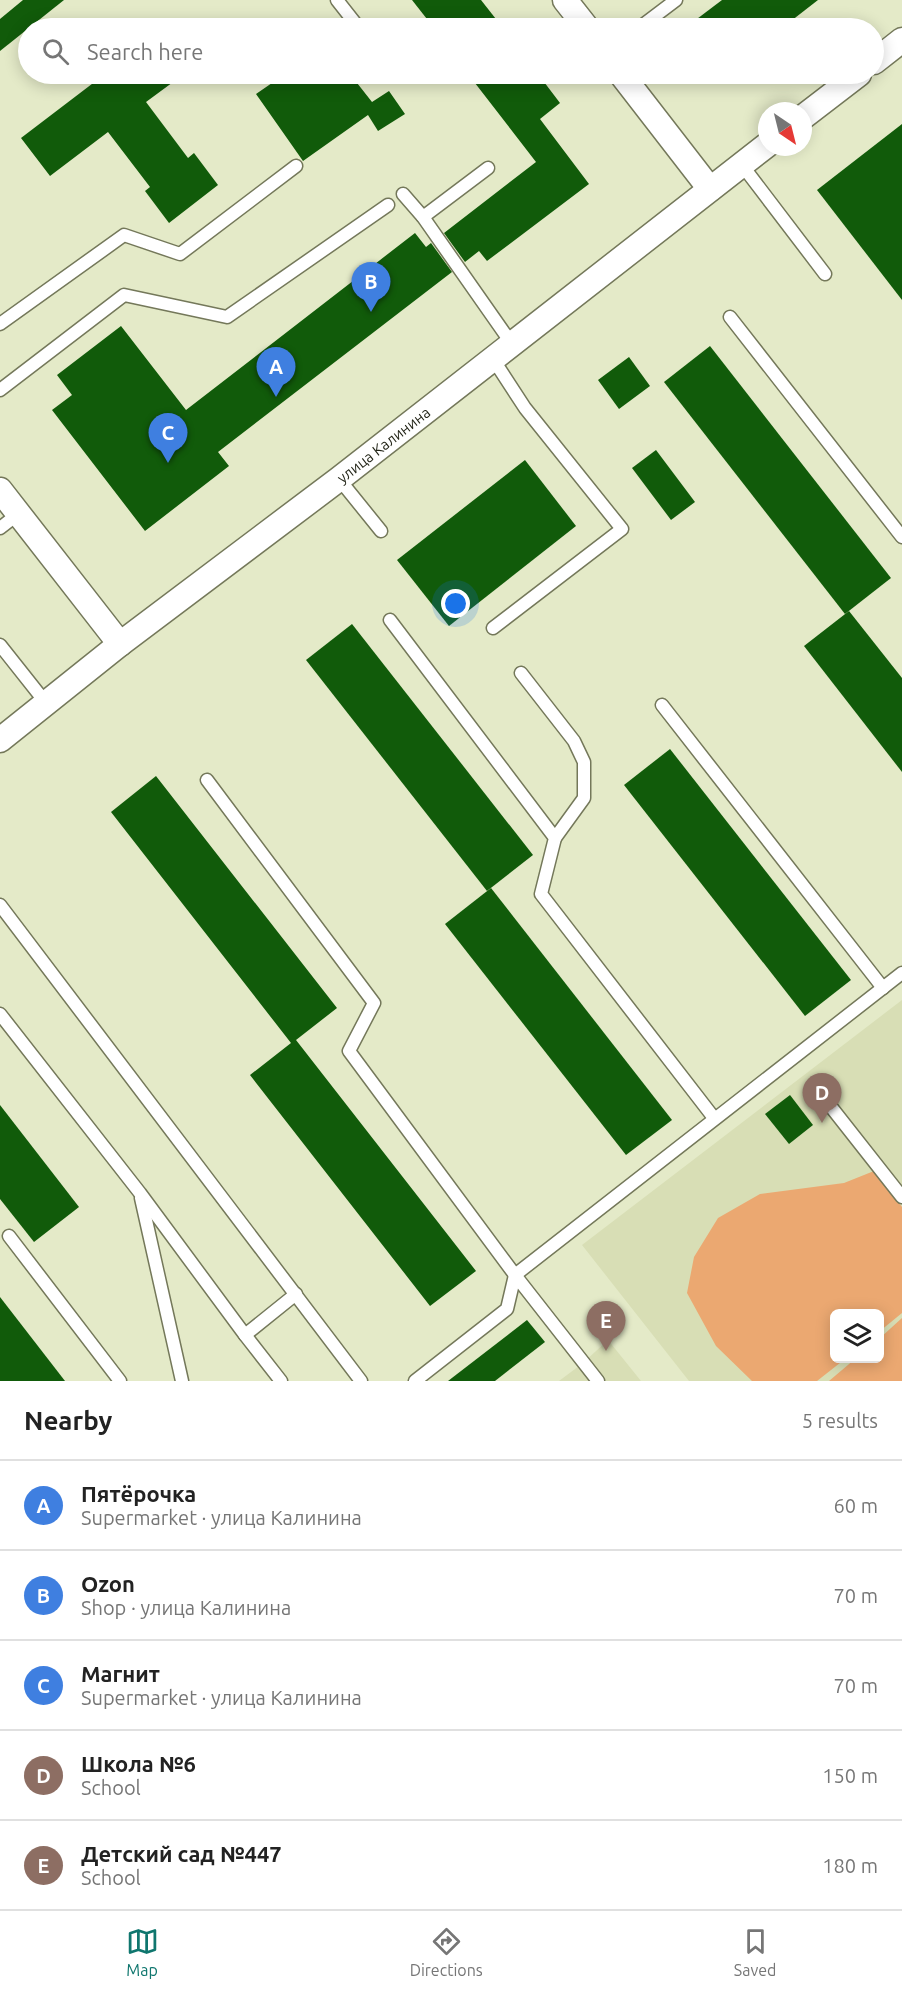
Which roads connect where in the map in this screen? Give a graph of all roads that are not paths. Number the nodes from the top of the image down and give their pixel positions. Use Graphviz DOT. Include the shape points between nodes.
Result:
graph roads {
  1 [pos="337,0"];
  2 [pos="565,0"];
  3 [pos="676,0"];
  4 [pos="351,18"];
  5 [pos="579,18"];
  6 [pos="652,18"];
  7 [pos="902,40"];
  8 [pos="884,54"];
  9 [pos="629,84"];
  10 [pos="846,84"];
  11 [pos="812,110"];
  12 [pos="758,152"];
  13 [pos="742,165"];
  14 [pos="296,166"];
  15 [pos="488,168"];
  16 [pos="710,189"];
  17 [pos="403,194"];
  18 [pos="388,205"];
  19 [pos="423,217"];
  20 [pos="825,274"];
  21 [pos="730,317"];
  22 [pos="0,324"];
  23 [pos="512,344"];
  24 [pos="493,359"];
  25 [pos="0,390"];
  26 [pos="339,479"];
  27 [pos="0,490"];
  28 [pos="9,521"];
  29 [pos="381,531"];
  30 [pos="902,537"];
  31 [pos="390,620"];
  32 [pos="493,628"];
  33 [pos="120,644"];
  34 [pos="0,645"];
  35 [pos="521,673"];
  36 [pos="46,703"];
  37 [pos="662,705"];
  38 [pos="0,740"];
  39 [pos="207,780"];
  40 [pos="555,838"];
  41 [pos="0,905"];
  42 [pos="902,973"];
  43 [pos="883,988"];
  44 [pos="0,1014"];
  45 [pos="824,1098"];
  46 [pos="714,1118"];
  47 [pos="140,1193"];
  48 [pos="902,1197"];
  49 [pos="9,1236"];
  50 [pos="515,1275"];
  51 [pos="296,1294"];
  52 [pos="245,1335"];
  53 [pos="120,1381"];
  54 [pos="182,1381"];
  55 [pos="281,1381"];
  56 [pos="361,1381"];
  57 [pos="415,1381"];
  58 [pos="598,1381"];
  1 -- 4 [label="lane"];
  2 -- 5 [label="street"];
  3 -- 6 [label="lane"];
  7 -- 8 [label="street"];
  9 -- 16 [label="street"];
  10 -- 11 [label="street"];
  12 -- 13 [label="street, улица Калинина"];
  13 -- 16 [label="street, улица Калинина"];
  13 -- 20 [label="lane"];
  14 -- 22 [label="lane" via="180,254 124,235"];
  15 -- 19 [label="lane"];
  16 -- 23 [label="street, улица Калинина"];
  17 -- 19 [label="lane"];
  18 -- 25 [label="lane" via="227,317 124,295"];
  19 -- 23 [label="lane"];
  21 -- 30 [label="lane"];
  23 -- 24 [label="street, улица Калинина"];
  24 -- 26 [label="street, улица Калинина"];
  24 -- 32 [label="lane" via="525,408 622,529"];
  26 -- 29 [label="lane"];
  26 -- 33 [label="street, улица Калинина"];
  27 -- 28 [label="street"];
  28 -- 33 [label="street"];
  31 -- 40 [label="lane"];
  33 -- 36 [label="street, улица Калинина"];
  34 -- 36 [label="lane"];
  35 -- 40 [label="lane" via="574,741 584,762 584,798"];
  36 -- 38 [label="street, улица Калинина"];
  37 -- 43 [label="lane"];
  39 -- 50 [label="lane" via="374,1003 349,1051"];
  40 -- 46 [label="lane" via="541,894"];
  41 -- 51 [label="lane"];
  42 -- 43 [label="lane"];
  43 -- 46 [label="lane"];
  44 -- 47 [label="lane"];
  45 -- 48 [label="lane"];
  46 -- 50 [label="lane"];
  47 -- 52 [label="lane"];
  47 -- 54 [label="lane"];
  49 -- 53 [label="lane"];
  50 -- 57 [label="lane" via="507,1309"];
  50 -- 58 [label="lane"];
  51 -- 52 [label="lane"];
  51 -- 56 [label="lane"];
  52 -- 55 [label="lane"];
}
